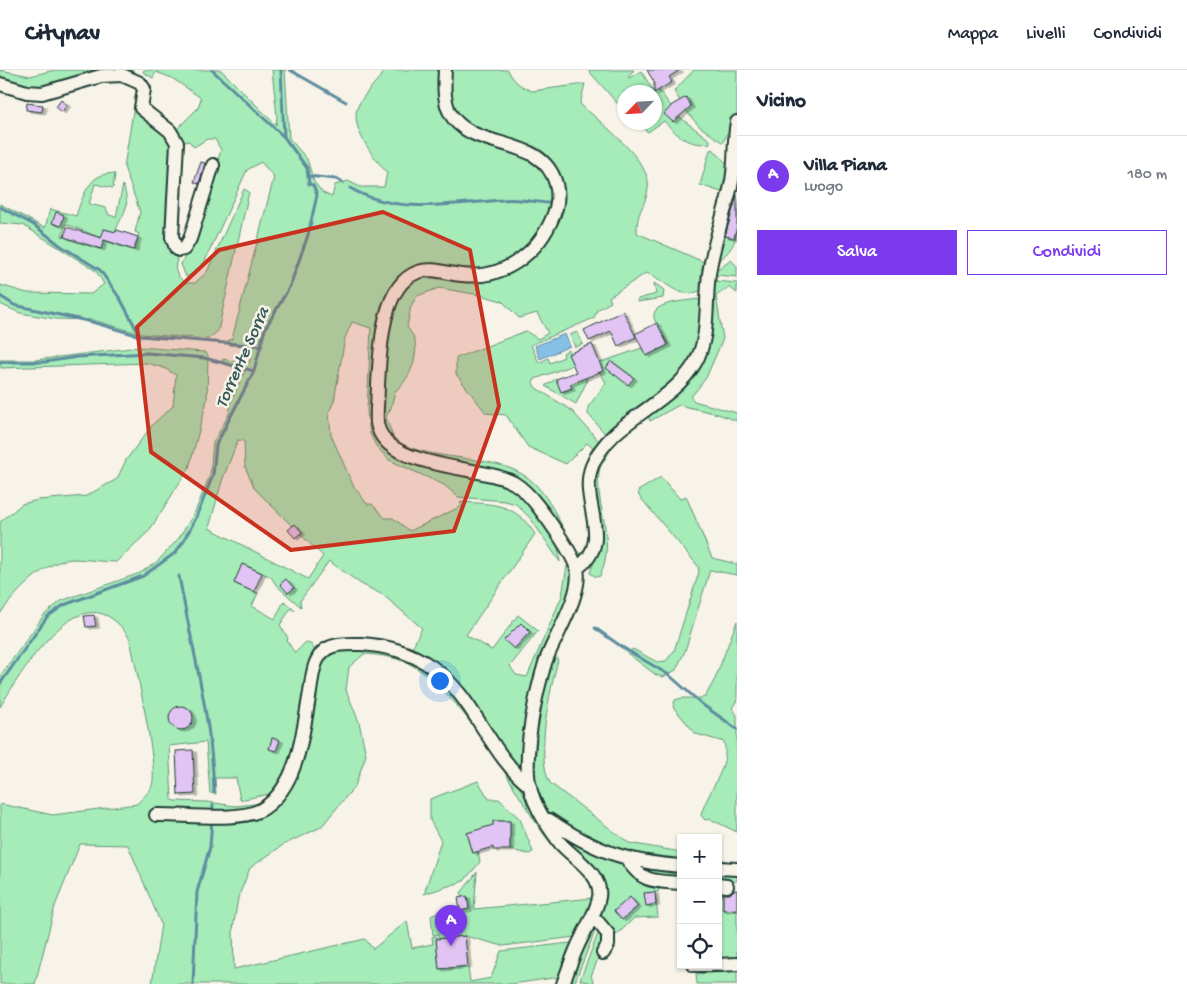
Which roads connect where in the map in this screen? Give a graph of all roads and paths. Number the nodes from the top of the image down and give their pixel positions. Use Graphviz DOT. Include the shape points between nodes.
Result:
graph roads {
  1 [pos="445,70"];
  2 [pos="0,84"];
  3 [pos="737,122"];
  4 [pos="213,165"];
  5 [pos="577,568"];
  6 [pos="530,786"];
  7 [pos="156,815"];
  8 [pos="543,816"];
  9 [pos="627,859"];
  10 [pos="677,865"];
  11 [pos="722,868"];
  12 [pos="737,869"];
  13 [pos="677,883"];
  14 [pos="598,922"];
  15 [pos="603,953"];
  16 [pos="737,964"];
  17 [pos="722,965"];
  18 [pos="563,984"];
  1 -- 5 [label="street" via="446,100 454,120 472,132 522,149 541,160 555,179 558,204 541,240 524,259 512,265 472,276 421,271 402,282 383,331 377,424 382,438 399,452 498,477 526,491"];
  2 -- 4 [label="street" via="42,94 101,76 122,75 140,83 144,89 141,108 170,132 177,143 172,237 179,250 184,249 190,239"];
  3 -- 5 [label="street" via="731,185 710,266 701,351 689,373 616,434 598,454 590,474 594,546 591,554"];
  5 -- 6 [label="street" via="578,584 546,662 538,691 529,759"];
  6 -- 7 [label="street" via="511,769 477,717 434,669 411,654 388,647 337,645 318,657 302,739 290,776 278,798 262,810 247,815"];
  6 -- 8 [label="street"];
  8 -- 9 [label="street" via="591,846"];
  8 -- 18 [label="street" via="561,844 594,876 600,887 594,914"];
  9 -- 10 [label="street"];
  9 -- 13 [label="street" via="639,875 648,880"];
  11 -- 12 [label="street"];
  14 -- 15 [label="street" via="608,934 608,945"];
  16 -- 17 [label="street"];
}
